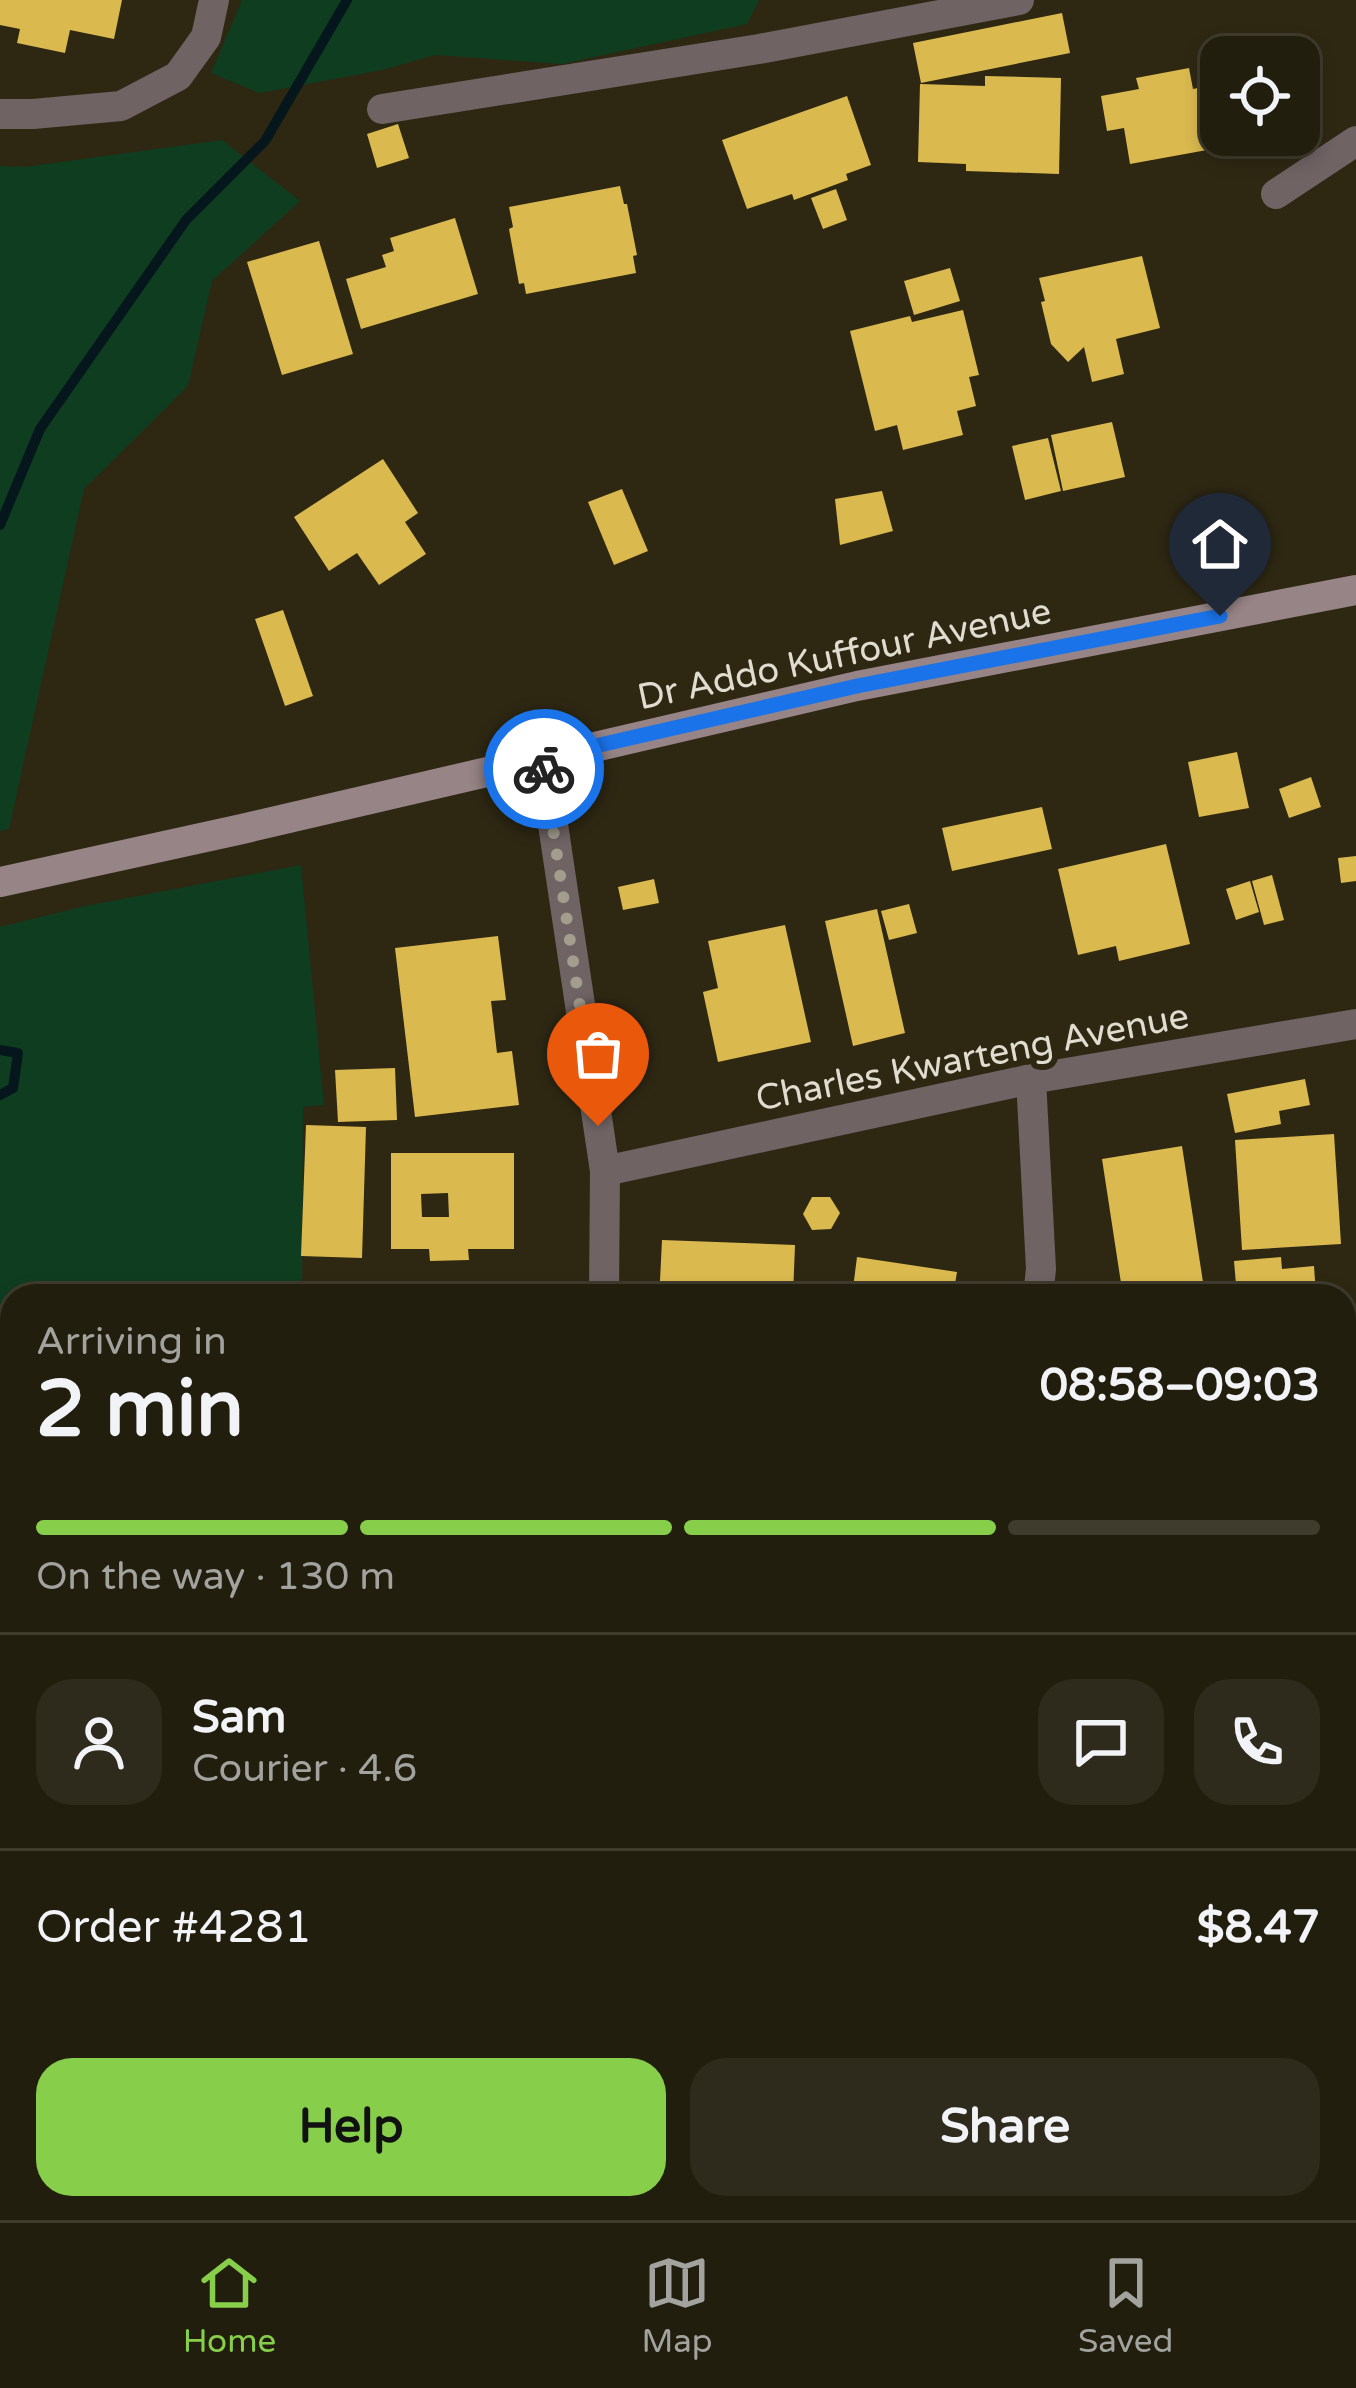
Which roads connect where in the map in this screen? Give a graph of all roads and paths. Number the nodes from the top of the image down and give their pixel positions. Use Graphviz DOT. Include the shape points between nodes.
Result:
graph roads {
  1 [pos="214,0"];
  2 [pos="1019,0"];
  3 [pos="382,109"];
  4 [pos="0,115"];
  5 [pos="1356,141"];
  6 [pos="1276,194"];
  7 [pos="1356,590"];
  8 [pos="543,758"];
  9 [pos="0,882"];
  10 [pos="1356,1024"];
  11 [pos="1031,1079"];
  12 [pos="605,1172"];
  13 [pos="604,1284"];
  14 [pos="1039,1284"];
  1 -- 4 [label="street" via="206,37 178,76 121,106"];
  2 -- 3 [label="street"];
  5 -- 6 [label="street"];
  7 -- 8 [label="main road, Dr Addo Kuffour Avenue" via="857,686"];
  8 -- 9 [label="main road, Dr Addo Kuffour Avenue"];
  8 -- 12 [label="street"];
  10 -- 11 [label="street, Charles Kwarteng Avenue"];
  11 -- 12 [label="street, Charles Kwarteng Avenue"];
  11 -- 14 [label="street"];
  12 -- 13 [label="street"];
}
